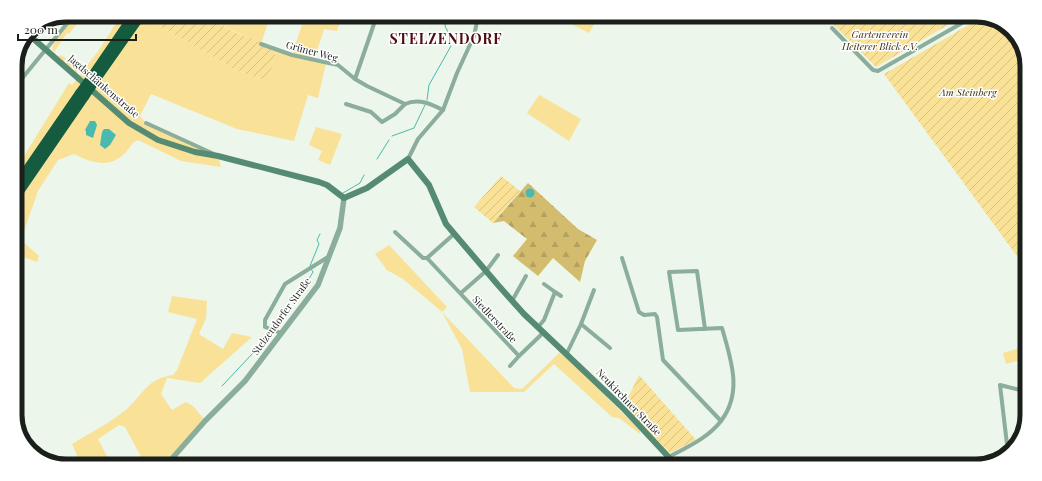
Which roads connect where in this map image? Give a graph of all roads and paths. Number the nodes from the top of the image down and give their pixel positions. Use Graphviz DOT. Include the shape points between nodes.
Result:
graph roads {
  1 [pos="68,22"];
  2 [pos="129,22"];
  3 [pos="137,22"];
  4 [pos="375,22"];
  5 [pos="477,22"];
  6 [pos="964,22"];
  7 [pos="832,28"];
  8 [pos="32,38"];
  9 [pos="262,44"];
  10 [pos="46,50"];
  11 [pos="95,77"];
  12 [pos="22,79"];
  13 [pos="354,79"];
  14 [pos="82,95"];
  15 [pos="346,104"];
  16 [pos="405,104"];
  17 [pos="443,110"];
  18 [pos="146,123"];
  19 [pos="218,156"];
  20 [pos="408,159"];
  21 [pos="22,176"];
  22 [pos="22,188"];
  23 [pos="344,198"];
  24 [pos="395,232"];
  25 [pos="454,234"];
  26 [pos="498,255"];
  27 [pos="329,257"];
  28 [pos="427,258"];
  29 [pos="622,258"];
  30 [pos="486,271"];
  31 [pos="526,276"];
  32 [pos="544,284"];
  33 [pos="594,290"];
  34 [pos="555,292"];
  35 [pos="460,293"];
  36 [pos="561,296"];
  37 [pos="512,301"];
  38 [pos="582,324"];
  39 [pos="538,327"];
  40 [pos="705,329"];
  41 [pos="544,332"];
  42 [pos="281,333"];
  43 [pos="610,348"];
  44 [pos="567,353"];
  45 [pos="519,356"];
  46 [pos="510,366"];
  47 [pos="1020,389"];
  48 [pos="721,421"];
  49 [pos="1007,446"];
  50 [pos="669,457"];
  51 [pos="172,459"];
  1 -- 10 [label="street"];
  2 -- 11 [label="highway"];
  3 -- 11 [label="highway"];
  4 -- 13 [label="street"];
  5 -- 17 [label="street" via="474,36"];
  6 -- 7 [label="street" via="878,71 873,70"];
  8 -- 10 [label="main road, Jagdschänkenstraße"];
  9 -- 13 [label="street, Grüner Weg" via="292,55 338,65"];
  10 -- 12 [label="street"];
  10 -- 19 [label="main road, Jagdschänkenstraße" via="129,123 158,140 195,152"];
  11 -- 14 [label="highway, bridge"];
  13 -- 16 [label="street, Grüner Weg"];
  14 -- 21 [label="highway"];
  14 -- 22 [label="highway"];
  15 -- 16 [label="street" via="371,112 382,122"];
  16 -- 17 [label="street, Grüner Weg" via="419,101"];
  17 -- 20 [label="street" via="418,139"];
  18 -- 19 [label="street, Jagdschänkenstraße"];
  19 -- 23 [label="main road, Jagdschänkenstraße" via="319,182"];
  20 -- 23 [label="main road" via="367,188"];
  20 -- 25 [label="main road, Neukirchner Straße" via="429,185 446,224"];
  23 -- 27 [label="street, Stelzendorfer Straße" via="340,228"];
  24 -- 28 [label="street, Siedlerstraße" via="423,258"];
  25 -- 28 [label="street"];
  25 -- 30 [label="main road, Neukirchner Straße"];
  26 -- 30 [label="street"];
  27 -- 42 [label="street, Stelzendorfer Straße" via="318,285"];
  27 -- 42 [label="street" via="285,284 265,320 265,327"];
  28 -- 35 [label="street, Siedlerstraße"];
  29 -- 48 [label="street" via="639,312 644,315 655,314 657,317 663,360"];
  30 -- 35 [label="street, Siedlerstraße"];
  30 -- 37 [label="main road, Neukirchner Straße"];
  31 -- 37 [label="street"];
  32 -- 34 [label="street"];
  33 -- 38 [label="street"];
  34 -- 36 [label="street"];
  34 -- 39 [label="street" via="544,320"];
  35 -- 45 [label="street, Siedlerstraße"];
  37 -- 39 [label="main road, Neukirchner Straße"];
  38 -- 43 [label="street"];
  38 -- 44 [label="street"];
  39 -- 41 [label="main road, Neukirchner Straße"];
  40 -- 40 [label="street" via="697,271 669,272 678,330"];
  40 -- 48 [label="street" via="722,328 733,370 734,396"];
  41 -- 44 [label="main road, Neukirchner Straße"];
  41 -- 45 [label="street, Siedlerstraße"];
  42 -- 51 [label="street, Stelzendorfer Straße" via="245,381"];
  44 -- 50 [label="main road, Neukirchner Straße"];
  45 -- 46 [label="street, Siedlerstraße"];
  47 -- 49 [label="street" via="1000,385"];
  48 -- 50 [label="street" via="697,442"];
}
